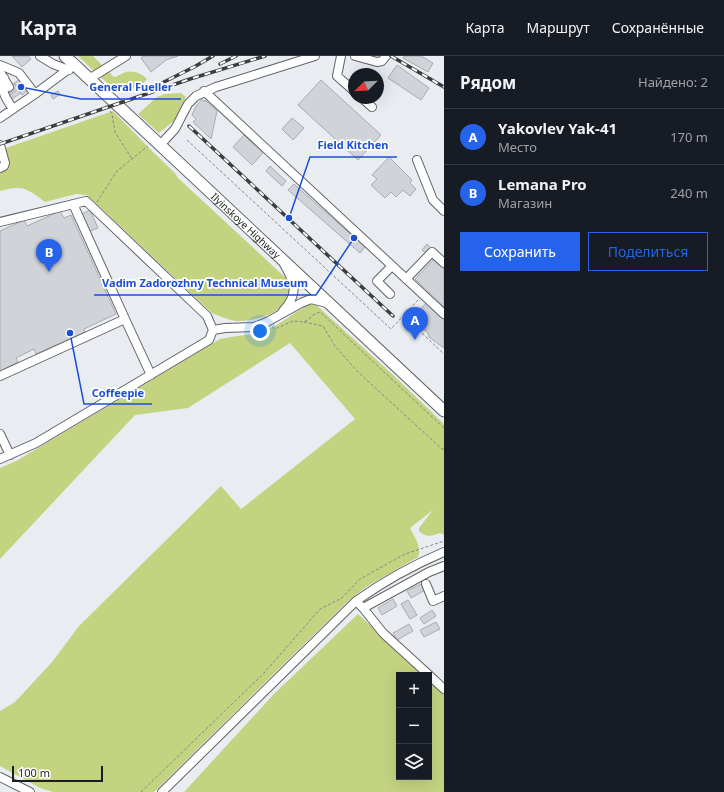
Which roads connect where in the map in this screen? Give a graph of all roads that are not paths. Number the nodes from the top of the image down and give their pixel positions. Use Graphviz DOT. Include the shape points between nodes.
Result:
graph roads {
  1 [pos="40,56"];
  2 [pos="65,56"];
  3 [pos="126,56"];
  4 [pos="315,56"];
  5 [pos="341,56"];
  6 [pos="356,56"];
  7 [pos="386,56"];
  8 [pos="0,65"];
  9 [pos="72,67"];
  10 [pos="2,75"];
  11 [pos="89,79"];
  12 [pos="348,85"];
  13 [pos="9,87"];
  14 [pos="204,91"];
  15 [pos="35,94"];
  16 [pos="16,97"];
  17 [pos="21,104"];
  18 [pos="369,104"];
  19 [pos="372,107"];
  20 [pos="13,109"];
  21 [pos="0,118"];
  22 [pos="157,142"];
  23 [pos="0,145"];
  24 [pos="417,160"];
  25 [pos="0,168"];
  26 [pos="73,204"];
  27 [pos="444,211"];
  28 [pos="0,222"];
  29 [pos="280,257"];
  30 [pos="444,263"];
  31 [pos="392,266"];
  32 [pos="406,279"];
  33 [pos="390,294"];
  34 [pos="329,304"];
  35 [pos="444,314"];
  36 [pos="280,315"];
  37 [pos="125,318"];
  38 [pos="213,330"];
  39 [pos="151,375"];
  40 [pos="0,376"];
  41 [pos="443,408"];
  42 [pos="0,434"];
  43 [pos="10,455"];
  44 [pos="0,459"];
  45 [pos="444,552"];
  46 [pos="444,566"];
  47 [pos="426,584"];
  48 [pos="444,596"];
  49 [pos="356,602"];
  50 [pos="363,608"];
  51 [pos="426,672"];
  52 [pos="432,678"];
  53 [pos="444,689"];
  54 [pos="0,777"];
  55 [pos="30,792"];
  56 [pos="162,792"];
  1 -- 9 [label="street" via="53,64"];
  2 -- 9 [label="main road, Ilyinskoye Highway"];
  3 -- 11 [label="street"];
  4 -- 14 [label="street"];
  5 -- 12 [label="street" via="338,76"];
  6 -- 7 [label="street" via="377,62"];
  8 -- 15 [label="street" via="19,73"];
  9 -- 11 [label="main road, Ilyinskoye Highway"];
  9 -- 15 [label="street"];
  10 -- 13 [label="street"];
  10 -- 20 [label="street" via="2,93"];
  11 -- 22 [label="main road, Ilyinskoye Highway"];
  14 -- 22 [label="street" via="188,104 175,129"];
  14 -- 31 [label="street"];
  15 -- 17 [label="street"];
  16 -- 17 [label="street"];
  17 -- 20 [label="street"];
  18 -- 19 [label="street"];
  20 -- 21 [label="street"];
  22 -- 29 [label="main road, Ilyinskoye Highway"];
  23 -- 25 [label="street" via="5,163"];
  24 -- 27 [label="street" via="433,200"];
  26 -- 28 [label="street"];
  26 -- 37 [label="street"];
  26 -- 38 [label="street" via="86,201 207,316"];
  29 -- 34 [label="main road, Ilyinskoye Highway"];
  29 -- 36 [label="street" via="294,289 291,300"];
  30 -- 32 [label="street" via="432,252"];
  31 -- 32 [label="street"];
  31 -- 33 [label="street" via="377,281"];
  32 -- 35 [label="street"];
  34 -- 36 [label="street" via="311,299"];
  34 -- 41 [label="main road, Ilyinskoye Highway"];
  36 -- 38 [label="street" via="254,327"];
  37 -- 39 [label="street"];
  37 -- 40 [label="street"];
  38 -- 39 [label="street" via="209,340"];
  39 -- 43 [label="street" via="36,443"];
  42 -- 43 [label="street"];
  43 -- 44 [label="street"];
  45 -- 49 [label="street" via="376,588"];
  46 -- 50 [label="street"];
  47 -- 48 [label="street" via="433,601"];
  49 -- 50 [label="street"];
  49 -- 56 [label="street"];
  50 -- 51 [label="street" via="383,633"];
  52 -- 53 [label="street"];
  54 -- 55 [label="street"];
}
